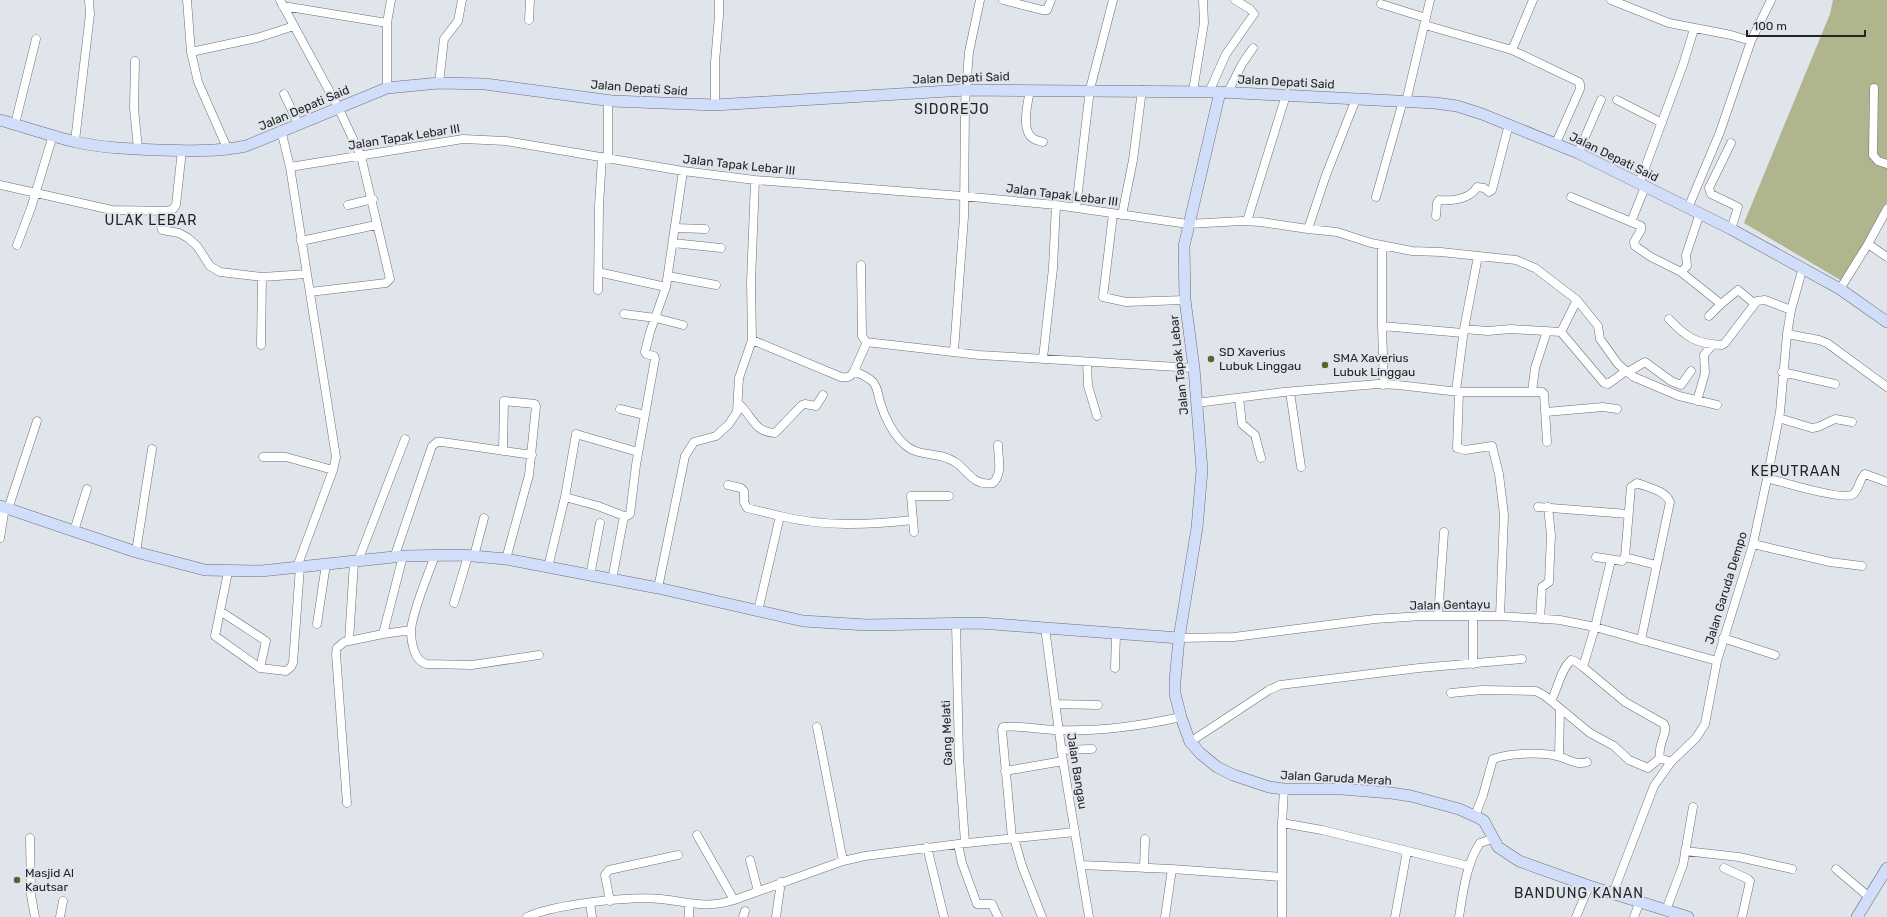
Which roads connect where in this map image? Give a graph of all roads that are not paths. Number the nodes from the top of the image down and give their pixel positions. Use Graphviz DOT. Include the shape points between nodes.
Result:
graph roads {
  1 [pos="89,0"];
  2 [pos="187,0"];
  3 [pos="392,0"];
  4 [pos="462,0"];
  5 [pos="530,0"];
  6 [pos="719,0"];
  7 [pos="980,0"];
  8 [pos="1003,0"];
  9 [pos="1051,0"];
  10 [pos="1113,0"];
  11 [pos="1203,0"];
  12 [pos="1235,0"];
  13 [pos="1430,0"];
  14 [pos="1533,0"];
  15 [pos="1611,0"];
  16 [pos="1769,1"];
  17 [pos="282,3"];
  18 [pos="1628,3"];
  19 [pos="1381,4"];
  20 [pos="529,20"];
  21 [pos="1425,21"];
  22 [pos="387,23"];
  23 [pos="294,26"];
  24 [pos="1694,29"];
  25 [pos="36,39"];
  26 [pos="1751,40"];
  27 [pos="1254,48"];
  28 [pos="1512,50"];
  29 [pos="191,52"];
  30 [pos="135,61"];
  31 [pos="439,83"];
  32 [pos="386,88"];
  33 [pos="1874,88"];
  34 [pos="966,90"];
  35 [pos="1030,90"];
  36 [pos="1090,90"];
  37 [pos="1142,90"];
  38 [pos="1193,91"];
  39 [pos="1219,92"];
  40 [pos="284,94"];
  41 [pos="1286,95"];
  42 [pos="1356,99"];
  43 [pos="608,100"];
  44 [pos="1601,100"];
  45 [pos="1617,100"];
  46 [pos="1404,102"];
  47 [pos="715,106"];
  48 [pos="338,107"];
  49 [pos="0,120"];
  50 [pos="298,123"];
  51 [pos="1662,123"];
  52 [pos="15,124"];
  53 [pos="1509,124"];
  54 [pos="281,130"];
  55 [pos="53,135"];
  56 [pos="75,141"];
  57 [pos="1043,142"];
  58 [pos="1556,143"];
  59 [pos="1731,143"];
  60 [pos="138,149"];
  61 [pos="182,150"];
  62 [pos="228,150"];
  63 [pos="1578,153"];
  64 [pos="361,156"];
  65 [pos="605,158"];
  66 [pos="1887,164"];
  67 [pos="290,167"];
  68 [pos="683,171"];
  69 [pos="755,180"];
  70 [pos="0,184"];
  71 [pos="1642,185"];
  72 [pos="35,193"];
  73 [pos="963,196"];
  74 [pos="1376,197"];
  75 [pos="1571,197"];
  76 [pos="373,199"];
  77 [pos="348,205"];
  78 [pos="1056,205"];
  79 [pos="1076,208"];
  80 [pos="1688,208"];
  81 [pos="1887,209"];
  82 [pos="161,211"];
  83 [pos="1700,213"];
  84 [pos="1113,214"];
  85 [pos="1122,215"];
  86 [pos="1436,216"];
  87 [pos="1247,221"];
  88 [pos="1631,222"];
  89 [pos="1188,224"];
  90 [pos="376,225"];
  91 [pos="675,228"];
  92 [pos="705,229"];
  93 [pos="1308,229"];
  94 [pos="1731,229"];
  95 [pos="301,241"];
  96 [pos="673,243"];
  97 [pos="17,244"];
  98 [pos="1868,244"];
  99 [pos="1382,246"];
  100 [pos="721,248"];
  101 [pos="1478,256"];
  102 [pos="1887,257"];
  103 [pos="861,265"];
  104 [pos="1803,268"];
  105 [pos="598,272"];
  106 [pos="1681,272"];
  107 [pos="307,274"];
  108 [pos="668,276"];
  109 [pos="262,277"];
  110 [pos="716,285"];
  111 [pos="666,287"];
  112 [pos="1840,289"];
  113 [pos="598,290"];
  114 [pos="310,292"];
  115 [pos="1185,300"];
  116 [pos="1577,300"];
  117 [pos="1721,304"];
  118 [pos="1755,304"];
  119 [pos="1791,310"];
  120 [pos="624,314"];
  121 [pos="1709,316"];
  122 [pos="656,318"];
  123 [pos="1670,319"];
  124 [pos="1887,322"];
  125 [pos="683,325"];
  126 [pos="1382,326"];
  127 [pos="1464,331"];
  128 [pos="1547,331"];
  129 [pos="1561,332"];
  130 [pos="1787,334"];
  131 [pos="752,340"];
  132 [pos="867,342"];
  133 [pos="1713,344"];
  134 [pos="261,345"];
  135 [pos="954,351"];
  136 [pos="1043,358"];
  137 [pos="1087,362"];
  138 [pos="1194,368"];
  139 [pos="854,371"];
  140 [pos="1691,371"];
  141 [pos="1627,372"];
  142 [pos="1782,372"];
  143 [pos="1384,384"];
  144 [pos="1835,384"];
  145 [pos="1681,385"];
  146 [pos="1887,387"];
  147 [pos="1457,391"];
  148 [pos="1290,392"];
  149 [pos="1532,392"];
  150 [pos="823,395"];
  151 [pos="1679,396"];
  152 [pos="1239,398"];
  153 [pos="1697,401"];
  154 [pos="1196,402"];
  155 [pos="739,404"];
  156 [pos="1717,405"];
  157 [pos="620,409"];
  158 [pos="1617,409"];
  159 [pos="1546,412"];
  160 [pos="645,415"];
  161 [pos="1097,416"];
  162 [pos="1779,418"];
  163 [pos="37,421"];
  164 [pos="1852,422"];
  165 [pos="405,439"];
  166 [pos="1547,442"];
  167 [pos="998,445"];
  168 [pos="152,449"];
  169 [pos="503,451"];
  170 [pos="638,452"];
  171 [pos="532,455"];
  172 [pos="262,458"];
  173 [pos="1261,458"];
  174 [pos="1301,467"];
  175 [pos="333,470"];
  176 [pos="1767,478"];
  177 [pos="1887,482"];
  178 [pos="728,485"];
  179 [pos="87,489"];
  180 [pos="949,496"];
  181 [pos="565,498"];
  182 [pos="4,507"];
  183 [pos="1538,507"];
  184 [pos="1548,507"];
  185 [pos="1628,514"];
  186 [pos="624,516"];
  187 [pos="780,516"];
  188 [pos="484,518"];
  189 [pos="913,520"];
  190 [pos="600,522"];
  191 [pos="74,531"];
  192 [pos="914,532"];
  193 [pos="1444,532"];
  194 [pos="0,538"];
  195 [pos="1753,544"];
  196 [pos="136,552"];
  197 [pos="435,555"];
  198 [pos="471,556"];
  199 [pos="398,557"];
  200 [pos="1596,557"];
  201 [pos="1625,557"];
  202 [pos="506,559"];
  203 [pos="1611,560"];
  204 [pos="356,562"];
  205 [pos="326,564"];
  206 [pos="1656,565"];
  207 [pos="1862,566"];
  208 [pos="299,567"];
  209 [pos="548,567"];
  210 [pos="228,572"];
  211 [pos="590,576"];
  212 [pos="612,580"];
  213 [pos="658,588"];
  214 [pos="454,603"];
  215 [pos="220,611"];
  216 [pos="758,611"];
  217 [pos="1438,616"];
  218 [pos="1473,616"];
  219 [pos="1500,616"];
  220 [pos="1540,619"];
  221 [pos="956,623"];
  222 [pos="317,624"];
  223 [pos="1595,627"];
  224 [pos="1045,628"];
  225 [pos="411,630"];
  226 [pos="1116,633"];
  227 [pos="383,634"];
  228 [pos="1179,638"];
  229 [pos="1723,638"];
  230 [pos="349,640"];
  231 [pos="1641,640"];
  232 [pos="539,655"];
  233 [pos="1775,655"];
  234 [pos="1522,659"];
  235 [pos="1717,661"];
  236 [pos="1473,664"];
  237 [pos="1584,667"];
  238 [pos="260,668"];
  239 [pos="1115,668"];
  240 [pos="1451,693"];
  241 [pos="1551,701"];
  242 [pos="1055,704"];
  243 [pos="1098,705"];
  244 [pos="1560,710"];
  245 [pos="1181,717"];
  246 [pos="817,727"];
  247 [pos="1059,730"];
  248 [pos="1190,742"];
  249 [pos="1092,749"];
  250 [pos="1062,750"];
  251 [pos="1559,756"];
  252 [pos="1660,758"];
  253 [pos="1063,761"];
  254 [pos="1587,762"];
  255 [pos="1671,762"];
  256 [pos="1006,771"];
  257 [pos="1284,789"];
  258 [pos="347,803"];
  259 [pos="1693,807"];
  260 [pos="1475,816"];
  261 [pos="1282,823"];
  262 [pos="1075,832"];
  263 [pos="697,835"];
  264 [pos="30,838"];
  265 [pos="1013,838"];
  266 [pos="1145,839"];
  267 [pos="1492,839"];
  268 [pos="962,843"];
  269 [pos="927,847"];
  270 [pos="1408,851"];
  271 [pos="1685,851"];
  272 [pos="678,855"];
  273 [pos="750,860"];
  274 [pos="843,861"];
  275 [pos="1081,865"];
  276 [pos="1469,866"];
  277 [pos="1144,868"];
  278 [pos="1724,868"];
  279 [pos="1887,868"];
  280 [pos="1172,869"];
  281 [pos="1792,869"];
  282 [pos="1836,869"];
  283 [pos="1282,877"];
  284 [pos="781,882"];
  285 [pos="1589,886"];
  286 [pos="758,890"];
  287 [pos="1613,893"];
  288 [pos="1869,897"];
  289 [pos="734,900"];
  290 [pos="64,901"];
  291 [pos="610,901"];
  292 [pos="1640,901"];
  293 [pos="590,903"];
  294 [pos="689,904"];
  295 [pos="1666,910"];
  296 [pos="35,917"];
  297 [pos="60,917"];
  298 [pos="527,917"];
  299 [pos="592,917"];
  300 [pos="689,917"];
  301 [pos="776,917"];
  302 [pos="944,917"];
  303 [pos="998,917"];
  304 [pos="1042,917"];
  305 [pos="1089,917"];
  306 [pos="1165,917"];
  307 [pos="1282,917"];
  308 [pos="1394,917"];
  309 [pos="1459,917"];
  310 [pos="1576,917"];
  311 [pos="1634,917"];
  312 [pos="1688,917"];
  313 [pos="1742,917"];
  314 [pos="1857,917"];
  1 -- 56 [label="street" via="90,14"];
  2 -- 29 [label="street"];
  3 -- 22 [label="street"];
  4 -- 31 [label="street" via="458,21 444,39"];
  5 -- 20 [label="street"];
  6 -- 47 [label="street"];
  7 -- 34 [label="street" via="969,52"];
  8 -- 9 [label="street" via="1042,10 1047,10"];
  10 -- 36 [label="street"];
  11 -- 38 [label="street" via="1204,23"];
  12 -- 39 [label="street" via="1254,14 1226,54"];
  13 -- 21 [label="street"];
  14 -- 28 [label="street"];
  15 -- 18 [label="street"];
  16 -- 26 [label="street"];
  17 -- 22 [label="street"];
  17 -- 23 [label="street"];
  18 -- 24 [label="street" via="1669,23"];
  19 -- 21 [label="street"];
  21 -- 28 [label="street"];
  21 -- 46 [label="street"];
  22 -- 32 [label="street"];
  23 -- 29 [label="street" via="257,38"];
  23 -- 48 [label="street"];
  24 -- 26 [label="street"];
  24 -- 51 [label="street"];
  25 -- 52 [label="street"];
  26 -- 80 [label="street" via="1720,132"];
  27 -- 39 [label="street"];
  28 -- 58 [label="street" via="1567,75 1580,84"];
  29 -- 62 [label="street" via="198,82"];
  30 -- 60 [label="street" via="134,108"];
  31 -- 32 [label="street, Jalan Depati Said"];
  31 -- 43 [label="street, Jalan Depati Said" via="500,86"];
  32 -- 48 [label="street, Jalan Depati Said"];
  33 -- 66 [label="street" via="1873,155 1878,161"];
  34 -- 35 [label="street, Jalan Depati Said"];
  34 -- 47 [label="street, Jalan Depati Said"];
  34 -- 73 [label="street"];
  35 -- 36 [label="street, Jalan Depati Said"];
  35 -- 57 [label="street" via="1026,125 1030,136"];
  36 -- 37 [label="street, Jalan Depati Said"];
  36 -- 79 [label="street"];
  37 -- 38 [label="street, Jalan Depati Said"];
  37 -- 85 [label="street" via="1133,160"];
  38 -- 39 [label="street, Jalan Depati Said"];
  39 -- 41 [label="street, Jalan Depati Said"];
  39 -- 89 [label="street, Jalan Tapak Lebar"];
  40 -- 50 [label="street"];
  41 -- 42 [label="street, Jalan Depati Said"];
  41 -- 87 [label="street"];
  42 -- 46 [label="street, Jalan Depati Said"];
  42 -- 93 [label="street"];
  43 -- 47 [label="street, Jalan Depati Said"];
  43 -- 65 [label="street"];
  44 -- 63 [label="street"];
  45 -- 51 [label="street"];
  46 -- 53 [label="street, Jalan Depati Said" via="1457,106"];
  46 -- 74 [label="street"];
  48 -- 50 [label="street, Jalan Depati Said"];
  48 -- 64 [label="street"];
  49 -- 52 [label="street, Jalan Depati Said"];
  50 -- 54 [label="street, Jalan Depati Said"];
  51 -- 71 [label="street"];
  52 -- 55 [label="street, Jalan Depati Said"];
  53 -- 58 [label="street, Jalan Depati Said"];
  53 -- 86 [label="street" via="1492,190 1489,192 1477,187 1473,194 1453,201 1438,201"];
  54 -- 62 [label="street, Jalan Depati Said" via="246,146"];
  54 -- 67 [label="street"];
  55 -- 56 [label="street, Jalan Depati Said"];
  55 -- 72 [label="street"];
  56 -- 60 [label="street, Jalan Depati Said" via="113,148"];
  58 -- 63 [label="street, Jalan Depati Said"];
  59 -- 94 [label="street" via="1709,188 1711,194 1738,207"];
  60 -- 61 [label="street, Jalan Depati Said"];
  61 -- 62 [label="street, Jalan Depati Said"];
  61 -- 82 [label="street" via="176,205 171,210"];
  63 -- 71 [label="street, Jalan Depati Said"];
  64 -- 65 [label="street, Jalan Tapak Lebar III" via="463,139 506,141"];
  64 -- 67 [label="street, Jalan Tapak Lebar III"];
  64 -- 76 [label="street"];
  65 -- 68 [label="street, Jalan Tapak Lebar III"];
  65 -- 105 [label="street" via="599,206"];
  67 -- 95 [label="street"];
  68 -- 69 [label="street, Jalan Tapak Lebar III"];
  68 -- 91 [label="street"];
  69 -- 73 [label="street, Jalan Tapak Lebar III"];
  69 -- 131 [label="street" via="751,282"];
  70 -- 72 [label="street"];
  71 -- 80 [label="street, Jalan Depati Said"];
  71 -- 88 [label="street"];
  72 -- 82 [label="street" via="112,210"];
  72 -- 97 [label="street"];
  73 -- 78 [label="street, Jalan Tapak Lebar III"];
  73 -- 135 [label="street" via="964,218"];
  75 -- 88 [label="street"];
  76 -- 77 [label="street"];
  76 -- 90 [label="street"];
  78 -- 79 [label="street, Jalan Tapak Lebar III"];
  78 -- 136 [label="street" via="1053,268"];
  79 -- 84 [label="street, Jalan Tapak Lebar III"];
  80 -- 83 [label="street, Jalan Depati Said"];
  81 -- 98 [label="street"];
  82 -- 109 [label="street" via="161,229 180,233 188,238 213,269"];
  83 -- 94 [label="street, Jalan Depati Said"];
  83 -- 106 [label="street" via="1686,255 1685,270"];
  84 -- 85 [label="street, Jalan Tapak Lebar III"];
  84 -- 115 [label="street" via="1103,297 1126,302"];
  85 -- 89 [label="street, Jalan Tapak Lebar III"];
  87 -- 89 [label="street, Jalan Tapak Lebar III"];
  87 -- 93 [label="street, Jalan Tapak Lebar III"];
  88 -- 106 [label="street" via="1641,228 1634,242 1635,246"];
  89 -- 115 [label="street, Jalan Tapak Lebar" via="1184,246"];
  90 -- 95 [label="street"];
  90 -- 114 [label="street" via="389,281"];
  91 -- 92 [label="street"];
  91 -- 96 [label="street"];
  93 -- 99 [label="street, Jalan Tapak Lebar III" via="1337,232"];
  94 -- 104 [label="street, Jalan Depati Said"];
  95 -- 107 [label="street"];
  96 -- 100 [label="street"];
  96 -- 108 [label="street"];
  98 -- 102 [label="street"];
  98 -- 112 [label="street"];
  99 -- 101 [label="street, Jalan Tapak Lebar III"];
  99 -- 126 [label="street"];
  101 -- 116 [label="street, Jalan Tapak Lebar III" via="1516,260 1535,268"];
  101 -- 127 [label="street"];
  103 -- 132 [label="street" via="862,336"];
  104 -- 112 [label="street, Jalan Depati Said"];
  104 -- 119 [label="street, Jalan Garuda Dempo"];
  105 -- 111 [label="street"];
  105 -- 113 [label="street"];
  106 -- 117 [label="street"];
  107 -- 109 [label="street"];
  107 -- 114 [label="street"];
  108 -- 110 [label="street"];
  108 -- 111 [label="street"];
  109 -- 134 [label="street"];
  111 -- 122 [label="street"];
  112 -- 124 [label="street, Jalan Depati Said"];
  114 -- 175 [label="street" via="335,449"];
  115 -- 138 [label="street, Jalan Tapak Lebar"];
  116 -- 129 [label="street"];
  116 -- 141 [label="street, Jalan Tapak Lebar III" via="1598,326 1600,339"];
  117 -- 118 [label="street" via="1738,290"];
  117 -- 121 [label="street"];
  118 -- 119 [label="street" via="1764,300"];
  118 -- 133 [label="street" via="1726,343"];
  119 -- 130 [label="street, Jalan Garuda Dempo"];
  120 -- 122 [label="street"];
  122 -- 125 [label="street"];
  122 -- 160 [label="street" via="645,352 655,359"];
  123 -- 133 [label="street" via="1684,335"];
  126 -- 127 [label="street"];
  126 -- 143 [label="street"];
  127 -- 128 [label="street"];
  127 -- 147 [label="street"];
  128 -- 129 [label="street"];
  128 -- 149 [label="street" via="1537,363"];
  129 -- 141 [label="street" via="1604,383 1608,384"];
  130 -- 142 [label="street, Jalan Garuda Dempo"];
  130 -- 146 [label="street" via="1827,343"];
  131 -- 139 [label="street" via="841,377 852,376"];
  131 -- 155 [label="street" via="739,378"];
  132 -- 135 [label="street"];
  132 -- 139 [label="street"];
  133 -- 153 [label="street" via="1704,355 1705,373"];
  135 -- 136 [label="street" via="979,355"];
  136 -- 137 [label="street"];
  137 -- 138 [label="street"];
  137 -- 161 [label="street" via="1088,386"];
  138 -- 154 [label="street, Jalan Tapak Lebar"];
  139 -- 167 [label="street" via="873,382 885,415 903,444 910,449 949,458 977,482 986,484 998,478"];
  140 -- 145 [label="street"];
  141 -- 145 [label="street" via="1645,362 1671,381"];
  141 -- 151 [label="street"];
  142 -- 144 [label="street"];
  142 -- 162 [label="street, Jalan Garuda Dempo"];
  143 -- 147 [label="street"];
  143 -- 148 [label="street"];
  145 -- 151 [label="street"];
  147 -- 149 [label="street"];
  147 -- 219 [label="street" via="1457,448 1465,450 1492,446 1499,474 1504,515"];
  148 -- 152 [label="street"];
  148 -- 174 [label="street"];
  149 -- 159 [label="street" via="1544,393"];
  150 -- 155 [label="street" via="816,406 802,405 775,433 758,428"];
  151 -- 153 [label="street"];
  152 -- 154 [label="street"];
  152 -- 173 [label="street" via="1242,424 1255,435"];
  153 -- 156 [label="street"];
  154 -- 228 [label="street, Jalan Tapak Lebar" via="1202,485"];
  155 -- 213 [label="street" via="733,420 724,430 712,438 694,442 685,456"];
  157 -- 160 [label="street"];
  158 -- 159 [label="street" via="1603,407"];
  159 -- 166 [label="street"];
  160 -- 170 [label="street"];
  162 -- 164 [label="street" via="1812,428 1835,419"];
  162 -- 176 [label="street, Jalan Garuda Dempo"];
  163 -- 182 [label="street"];
  165 -- 204 [label="street"];
  168 -- 196 [label="street"];
  169 -- 171 [label="street"];
  169 -- 171 [label="street" via="504,400 531,402 536,406"];
  169 -- 199 [label="street" via="437,442 432,446"];
  170 -- 181 [label="street" via="576,434"];
  170 -- 186 [label="street" via="631,511 628,516"];
  171 -- 202 [label="street"];
  172 -- 175 [label="street" via="286,457"];
  175 -- 208 [label="street"];
  176 -- 177 [label="street" via="1806,490 1849,496 1855,492 1865,474"];
  176 -- 195 [label="street, Jalan Garuda Dempo"];
  178 -- 187 [label="street" via="741,488 747,508"];
  179 -- 191 [label="street"];
  180 -- 189 [label="street" via="912,496"];
  181 -- 186 [label="street"];
  181 -- 209 [label="street"];
  182 -- 191 [label="street"];
  182 -- 194 [label="street"];
  183 -- 184 [label="street"];
  184 -- 185 [label="street"];
  184 -- 220 [label="street" via="1551,535 1549,582 1542,587"];
  185 -- 201 [label="street"];
  185 -- 206 [label="street" via="1632,487 1637,483 1661,492 1670,502"];
  186 -- 212 [label="street"];
  187 -- 189 [label="street" via="840,525"];
  187 -- 216 [label="street"];
  188 -- 198 [label="street"];
  189 -- 192 [label="street"];
  190 -- 211 [label="street"];
  191 -- 196 [label="street"];
  193 -- 217 [label="street"];
  195 -- 207 [label="street" via="1830,562"];
  195 -- 229 [label="street, Jalan Garuda Dempo"];
  196 -- 210 [label="street" via="197,569"];
  197 -- 198 [label="street"];
  197 -- 199 [label="street"];
  197 -- 225 [label="street"];
  198 -- 202 [label="street"];
  198 -- 214 [label="street"];
  199 -- 204 [label="street"];
  199 -- 227 [label="street"];
  200 -- 203 [label="street"];
  201 -- 203 [label="street" via="1622,561"];
  201 -- 206 [label="street"];
  202 -- 209 [label="street"];
  203 -- 223 [label="street"];
  204 -- 205 [label="street"];
  204 -- 230 [label="street"];
  205 -- 208 [label="street"];
  205 -- 222 [label="street"];
  206 -- 231 [label="street"];
  208 -- 210 [label="street"];
  208 -- 238 [label="street" via="291,667 282,671"];
  209 -- 211 [label="street"];
  210 -- 215 [label="street"];
  211 -- 212 [label="street"];
  212 -- 213 [label="street"];
  213 -- 216 [label="street"];
  215 -- 238 [label="street" via="216,636"];
  215 -- 238 [label="street" via="266,641"];
  216 -- 221 [label="street" via="803,621 832,624"];
  217 -- 218 [label="street, Jalan Gentayu"];
  217 -- 228 [label="street, Jalan Gentayu" via="1375,619 1234,637"];
  218 -- 219 [label="street, Jalan Gentayu"];
  218 -- 236 [label="street"];
  219 -- 220 [label="street, Jalan Gentayu"];
  220 -- 223 [label="street, Jalan Gentayu"];
  221 -- 224 [label="street"];
  221 -- 268 [label="street, Gang Melati"];
  223 -- 231 [label="street, Jalan Gentayu"];
  223 -- 237 [label="street"];
  224 -- 226 [label="street"];
  224 -- 242 [label="street, Jalan Bangau"];
  225 -- 227 [label="street"];
  225 -- 232 [label="street" via="418,659 427,664 472,665"];
  226 -- 228 [label="street"];
  226 -- 239 [label="street"];
  227 -- 230 [label="street"];
  228 -- 245 [label="street, Jalan Garuda Merah" via="1175,694"];
  229 -- 233 [label="street"];
  229 -- 235 [label="street, Jalan Garuda Dempo"];
  230 -- 258 [label="street" via="339,645 336,654"];
  231 -- 235 [label="street, Jalan Gentayu"];
  234 -- 236 [label="street"];
  235 -- 255 [label="street, Jalan Garuda Dempo" via="1705,724 1696,738"];
  236 -- 248 [label="street" via="1280,685"];
  237 -- 241 [label="street" via="1575,661 1571,660 1568,663"];
  237 -- 252 [label="street" via="1625,702 1664,724 1666,731 1658,748"];
  240 -- 241 [label="street" via="1530,690 1541,693"];
  241 -- 244 [label="street"];
  242 -- 243 [label="street"];
  242 -- 247 [label="street, Jalan Bangau"];
  244 -- 251 [label="street"];
  244 -- 252 [label="street" via="1593,736 1614,746 1629,760 1648,768"];
  245 -- 247 [label="street" via="1141,726"];
  245 -- 248 [label="street, Jalan Garuda Merah"];
  246 -- 274 [label="street"];
  247 -- 250 [label="street, Jalan Bangau"];
  247 -- 256 [label="street" via="1003,727"];
  248 -- 257 [label="street, Jalan Garuda Merah" via="1206,759 1233,775 1269,787"];
  249 -- 250 [label="street"];
  250 -- 253 [label="street, Jalan Bangau"];
  251 -- 254 [label="street" via="1576,762"];
  251 -- 260 [label="street" via="1523,754 1493,759"];
  252 -- 255 [label="street"];
  253 -- 256 [label="street"];
  253 -- 262 [label="street, Jalan Bangau"];
  255 -- 287 [label="street, Jalan Garuda Dempo" via="1649,797"];
  256 -- 265 [label="street"];
  257 -- 260 [label="street, Jalan Garuda Merah" via="1342,789 1411,796"];
  257 -- 261 [label="street"];
  259 -- 271 [label="street"];
  260 -- 267 [label="street, Jalan Garuda Merah" via="1487,825"];
  261 -- 270 [label="street"];
  261 -- 283 [label="street"];
  262 -- 265 [label="street"];
  262 -- 275 [label="street, Jalan Bangau"];
  263 -- 289 [label="street"];
  264 -- 296 [label="street" via="31,895"];
  265 -- 268 [label="street"];
  265 -- 304 [label="street"];
  266 -- 277 [label="street"];
  267 -- 276 [label="street" via="1480,843"];
  267 -- 285 [label="street, Jalan Garuda Merah" via="1503,851 1519,861"];
  268 -- 269 [label="street"];
  268 -- 303 [label="street, Gang Melati" via="962,864 977,904 992,904"];
  269 -- 274 [label="street"];
  269 -- 302 [label="street"];
  270 -- 276 [label="street"];
  270 -- 308 [label="street"];
  271 -- 281 [label="street" via="1739,858"];
  271 -- 295 [label="street" via="1683,865"];
  272 -- 291 [label="street" via="609,870 605,875"];
  273 -- 286 [label="street"];
  274 -- 284 [label="street"];
  275 -- 277 [label="street"];
  275 -- 305 [label="street, Jalan Bangau"];
  276 -- 309 [label="street"];
  277 -- 280 [label="street"];
  278 -- 313 [label="street" via="1750,881"];
  279 -- 288 [label="street"];
  280 -- 283 [label="street"];
  280 -- 306 [label="street"];
  282 -- 288 [label="street"];
  283 -- 307 [label="street"];
  284 -- 286 [label="street"];
  284 -- 301 [label="street"];
  285 -- 287 [label="street, Jalan Garuda Merah"];
  285 -- 310 [label="street"];
  286 -- 289 [label="street"];
  287 -- 292 [label="street, Jalan Garuda Merah"];
  288 -- 314 [label="street"];
  289 -- 294 [label="street" via="715,905"];
  290 -- 297 [label="street"];
  291 -- 293 [label="street"];
  291 -- 294 [label="street" via="661,899"];
  292 -- 295 [label="street, Jalan Garuda Merah"];
  292 -- 311 [label="street"];
  293 -- 298 [label="street" via="553,909"];
  293 -- 299 [label="street"];
  294 -- 300 [label="street"];
  295 -- 312 [label="street, Jalan Garuda Merah"];
}
